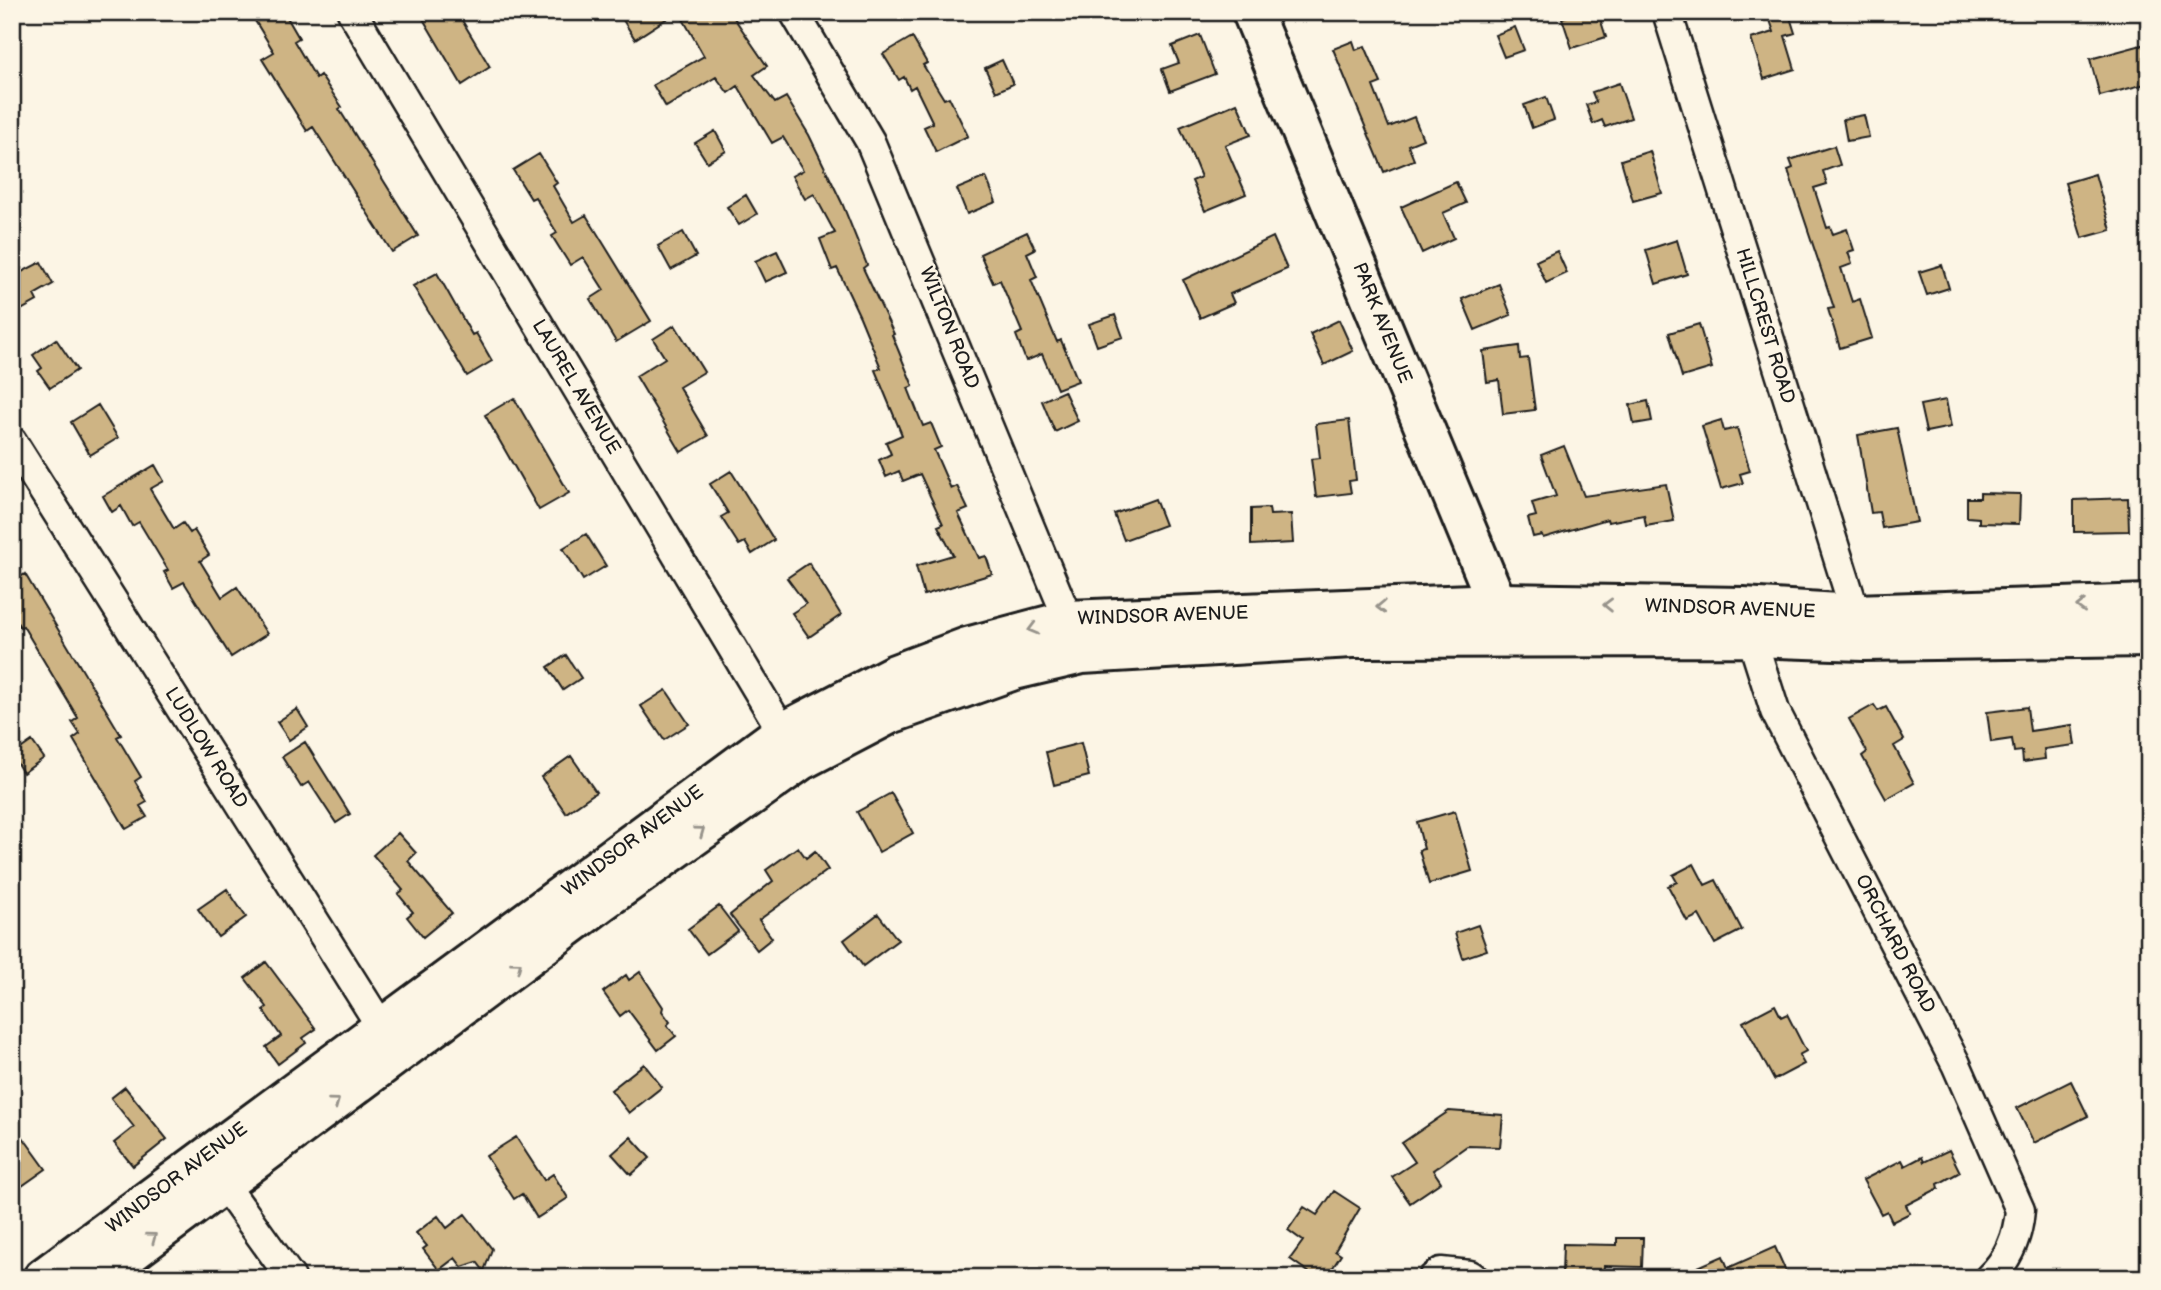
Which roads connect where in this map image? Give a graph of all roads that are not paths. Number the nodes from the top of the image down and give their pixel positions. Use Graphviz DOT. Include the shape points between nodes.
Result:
graph roads {
  1 [pos="352,12"];
  2 [pos="794,12"];
  3 [pos="1252,12"];
  4 [pos="1667,12"];
  5 [pos="12,441"];
  6 [pos="2149,604"];
  7 [pos="1500,620"];
  8 [pos="1747,622"];
  9 [pos="1859,627"];
  10 [pos="1075,637"];
  11 [pos="2149,637"];
  12 [pos="791,746"];
  13 [pos="391,1042"];
  14 [pos="214,1170"];
  15 [pos="43,1278"];
  16 [pos="97,1278"];
  17 [pos="291,1278"];
  18 [pos="1433,1278"];
  19 [pos="1474,1278"];
  20 [pos="1989,1278"];
  1 -- 12 [label="street, LAUREL AVENUE"];
  2 -- 10 [label="street, WILTON ROAD" via="870,141"];
  3 -- 7 [label="main road, PARK AVENUE"];
  4 -- 9 [label="street, HILLCREST ROAD"];
  5 -- 13 [label="street, LUDLOW ROAD"];
  6 -- 9 [label="main road, WINDSOR AVENUE, one-way"];
  7 -- 8 [label="main road, WINDSOR AVENUE"];
  7 -- 10 [label="main road, WINDSOR AVENUE" via="1301,640"];
  8 -- 9 [label="main road, WINDSOR AVENUE"];
  8 -- 20 [label="street, ORCHARD ROAD" via="1775,710 1956,1064 2020,1210 2008,1256"];
  9 -- 11 [label="main road, WINDSOR AVENUE"];
  10 -- 12 [label="main road, WINDSOR AVENUE" via="1014,670"];
  12 -- 13 [label="main road, WINDSOR AVENUE" via="601,902"];
  13 -- 14 [label="main road, WINDSOR AVENUE"];
  14 -- 15 [label="main road, WINDSOR AVENUE"];
  16 -- 14 [label="main road, WINDSOR AVENUE, one-way"];
  14 -- 17 [label="street"];
  18 -- 19 [label="street" via="1441,1272"];
}
